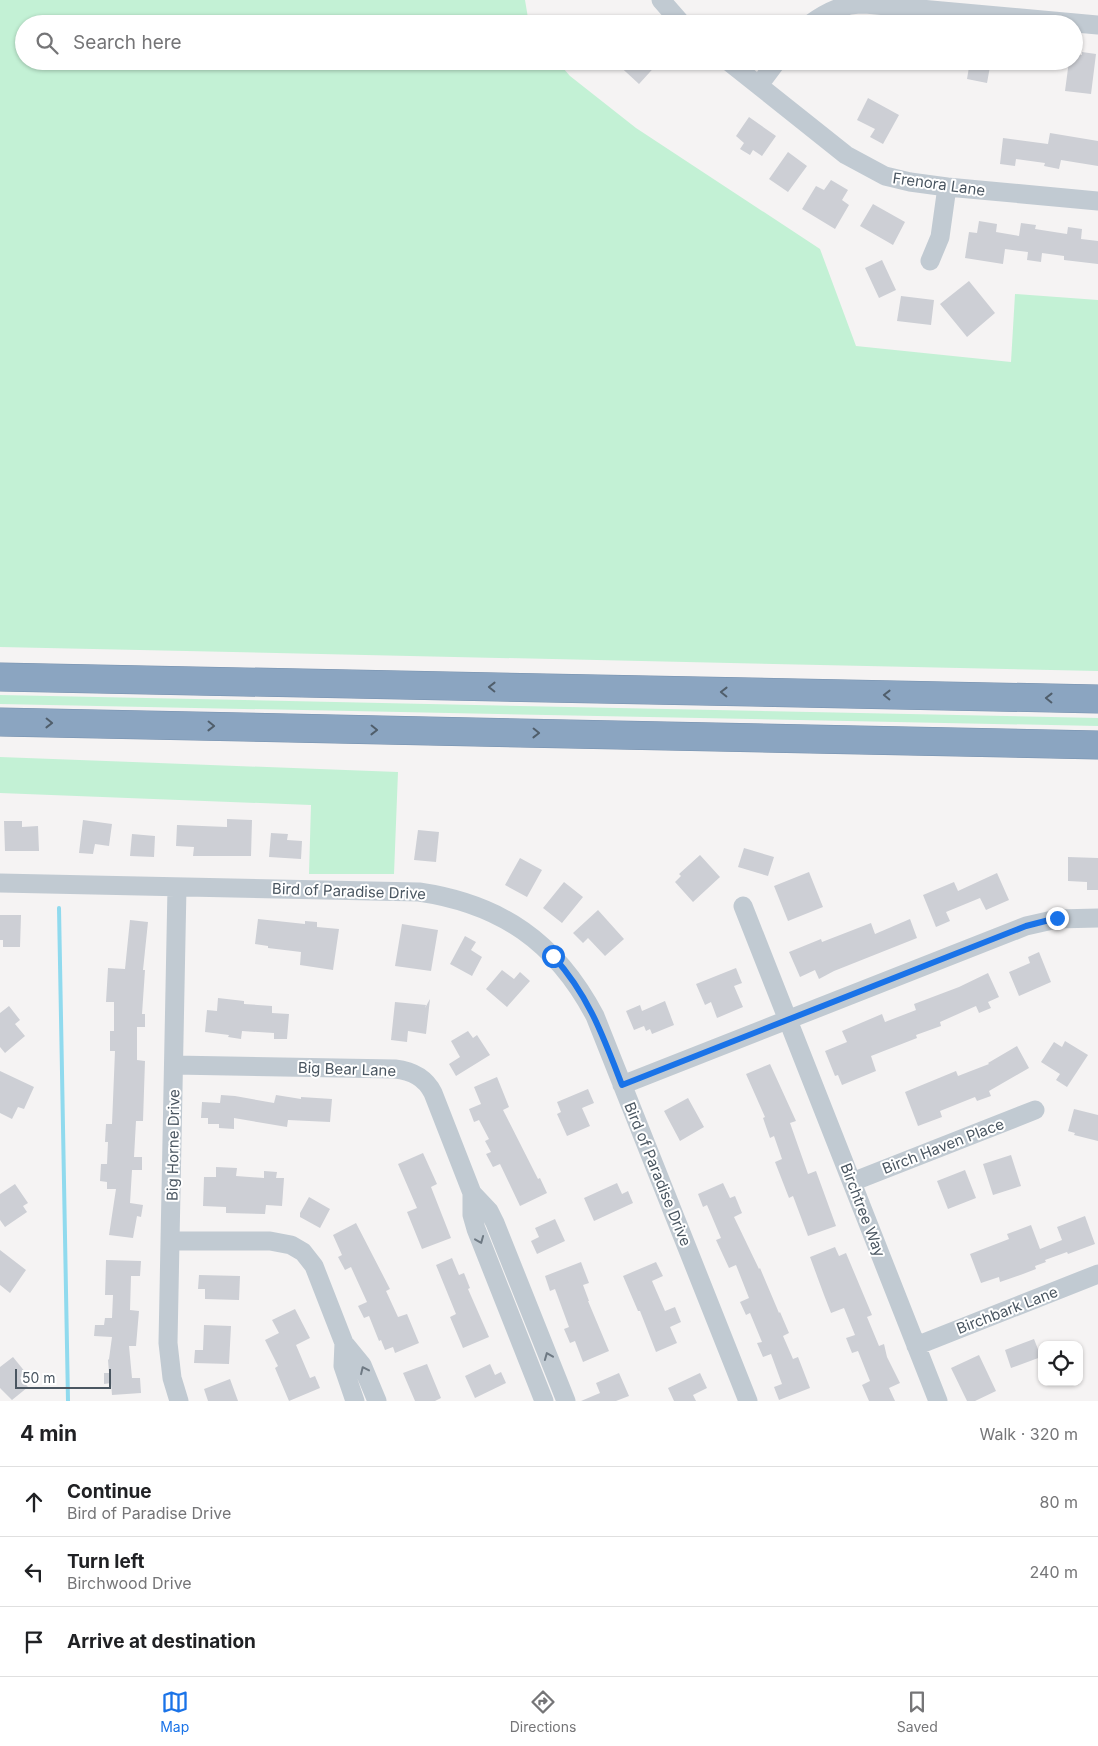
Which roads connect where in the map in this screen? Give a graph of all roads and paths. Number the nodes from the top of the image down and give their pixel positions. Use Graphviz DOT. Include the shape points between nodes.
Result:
graph roads {
  1 [pos="661,0"];
  2 [pos="674,15"];
  3 [pos="823,15"];
  4 [pos="987,15"];
  5 [pos="1083,24"];
  6 [pos="1098,25"];
  7 [pos="740,70"];
  8 [pos="770,70"];
  9 [pos="759,85"];
  10 [pos="947,187"];
  11 [pos="1098,201"];
  12 [pos="930,261"];
  13 [pos="0,677"];
  14 [pos="1098,699"];
  15 [pos="0,722"];
  16 [pos="1098,745"];
  17 [pos="0,883"];
  18 [pos="178,887"];
  19 [pos="743,906"];
  20 [pos="1098,918"];
  21 [pos="788,1020"];
  22 [pos="174,1065"];
  23 [pos="622,1085"];
  24 [pos="1035,1110"];
  25 [pos="852,1182"];
  26 [pos="472,1193"];
  27 [pos="170,1241"];
  28 [pos="1098,1274"];
  29 [pos="344,1343"];
  30 [pos="916,1346"];
  31 [pos="179,1401"];
  32 [pos="356,1401"];
  33 [pos="377,1401"];
  34 [pos="544,1401"];
  35 [pos="566,1401"];
  36 [pos="748,1401"];
  37 [pos="938,1401"];
  1 -- 2 [label="street"];
  3 -- 4 [label="street" via="841,6 865,4"];
  5 -- 6 [label="street"];
  7 -- 9 [label="street, Frenora Lane"];
  8 -- 9 [label="street"];
  9 -- 10 [label="street, Frenora Lane" via="839,150 874,171 896,179"];
  10 -- 11 [label="street, Frenora Lane"];
  10 -- 12 [label="street" via="940,237"];
  14 -- 13 [label="highway, one-way"];
  15 -- 16 [label="highway, one-way"];
  17 -- 18 [label="street, Bird of Paradise Drive"];
  18 -- 22 [label="street, Big Horne Drive"];
  18 -- 23 [label="street, Bird of Paradise Drive" via="406,891 448,897 477,906 529,936 568,973 595,1016"];
  19 -- 21 [label="street, Birchtree Way"];
  20 -- 21 [label="street" via="1057,918 1034,923"];
  21 -- 23 [label="street"];
  21 -- 25 [label="street, Birchtree Way"];
  22 -- 26 [label="street, Big Bear Lane" via="387,1069 416,1075 430,1088"];
  22 -- 27 [label="street, Big Horne Drive"];
  23 -- 36 [label="street, Bird of Paradise Drive"];
  24 -- 25 [label="street, Birch Haven Place"];
  25 -- 30 [label="street, Birchtree Way"];
  26 -- 34 [label="street, Big Bear Lane, one-way" via="476,1228"];
  35 -- 26 [label="street, Big Bear Lane, one-way" via="495,1223 489,1211"];
  27 -- 29 [label="street" via="270,1241 297,1248 314,1266"];
  27 -- 31 [label="street, Big Horne Drive" via="169,1353"];
  28 -- 30 [label="street, Birchbark Lane"];
  29 -- 32 [label="street" via="343,1366"];
  33 -- 29 [label="street, one-way" via="362,1365"];
  30 -- 37 [label="street, Birchtree Way"];
}
